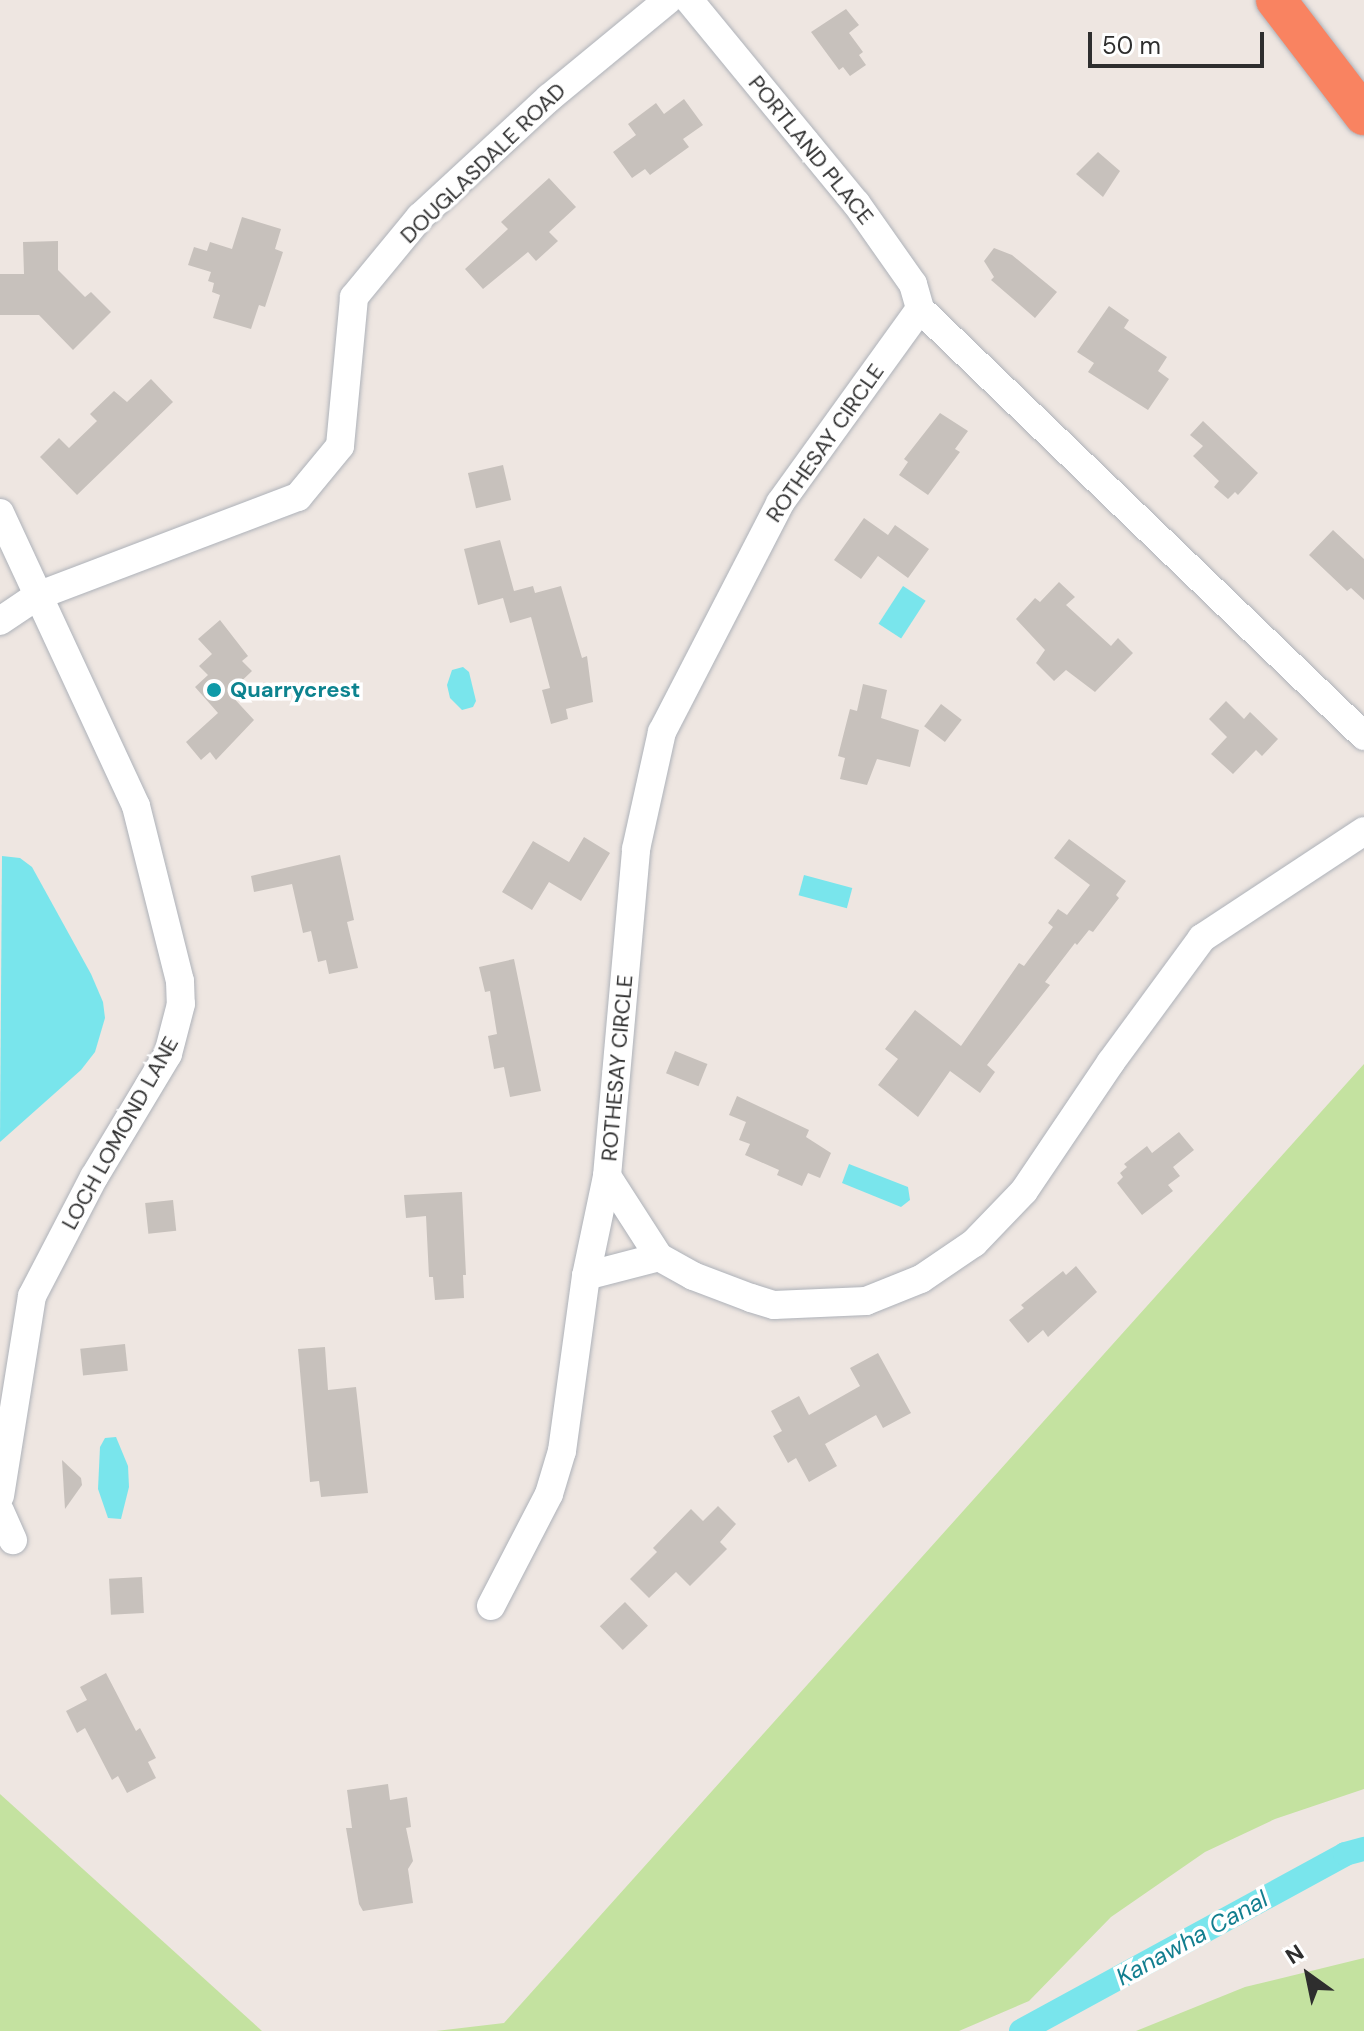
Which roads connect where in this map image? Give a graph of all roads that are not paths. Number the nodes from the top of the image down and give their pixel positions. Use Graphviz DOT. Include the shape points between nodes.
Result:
graph roads {
  1 [pos="668,0"];
  2 [pos="689,0"];
  3 [pos="1276,0"];
  4 [pos="1364,115"];
  5 [pos="920,309"];
  6 [pos="0,513"];
  7 [pos="37,596"];
  8 [pos="0,621"];
  9 [pos="1364,736"];
  10 [pos="1364,831"];
  11 [pos="607,1176"];
  12 [pos="659,1257"];
  13 [pos="586,1276"];
  14 [pos="0,1495"];
  15 [pos="0,1511"];
  16 [pos="13,1540"];
  17 [pos="491,1606"];
  1 -- 7 [label="street, DOUGLASDALE ROAD" via="549,98 420,217 354,297 340,446 298,497"];
  2 -- 5 [label="street, PORTLAND PLACE" via="856,203 913,284"];
  3 -- 4 [label="highway"];
  5 -- 9 [label="street"];
  5 -- 11 [label="street, ROTHESAY CIRCLE" via="780,503 662,732 636,849"];
  6 -- 7 [label="street, LOCH LOMOND LANE"];
  7 -- 8 [label="street, DOUGLASDALE ROAD"];
  7 -- 14 [label="street, LOCH LOMOND LANE" via="136,806 180,981 181,1004 168,1054 94,1177 32,1296"];
  10 -- 12 [label="street, ROTHESAY CIRCLE" via="1202,938 1024,1191 974,1243 921,1279 866,1301 774,1305 693,1276"];
  11 -- 12 [label="street, ROTHESAY CIRCLE"];
  11 -- 13 [label="street, ROTHESAY CIRCLE"];
  12 -- 13 [label="street"];
  13 -- 17 [label="street, ROTHESAY CIRCLE" via="562,1451 549,1494"];
  15 -- 16 [label="street"];
}
